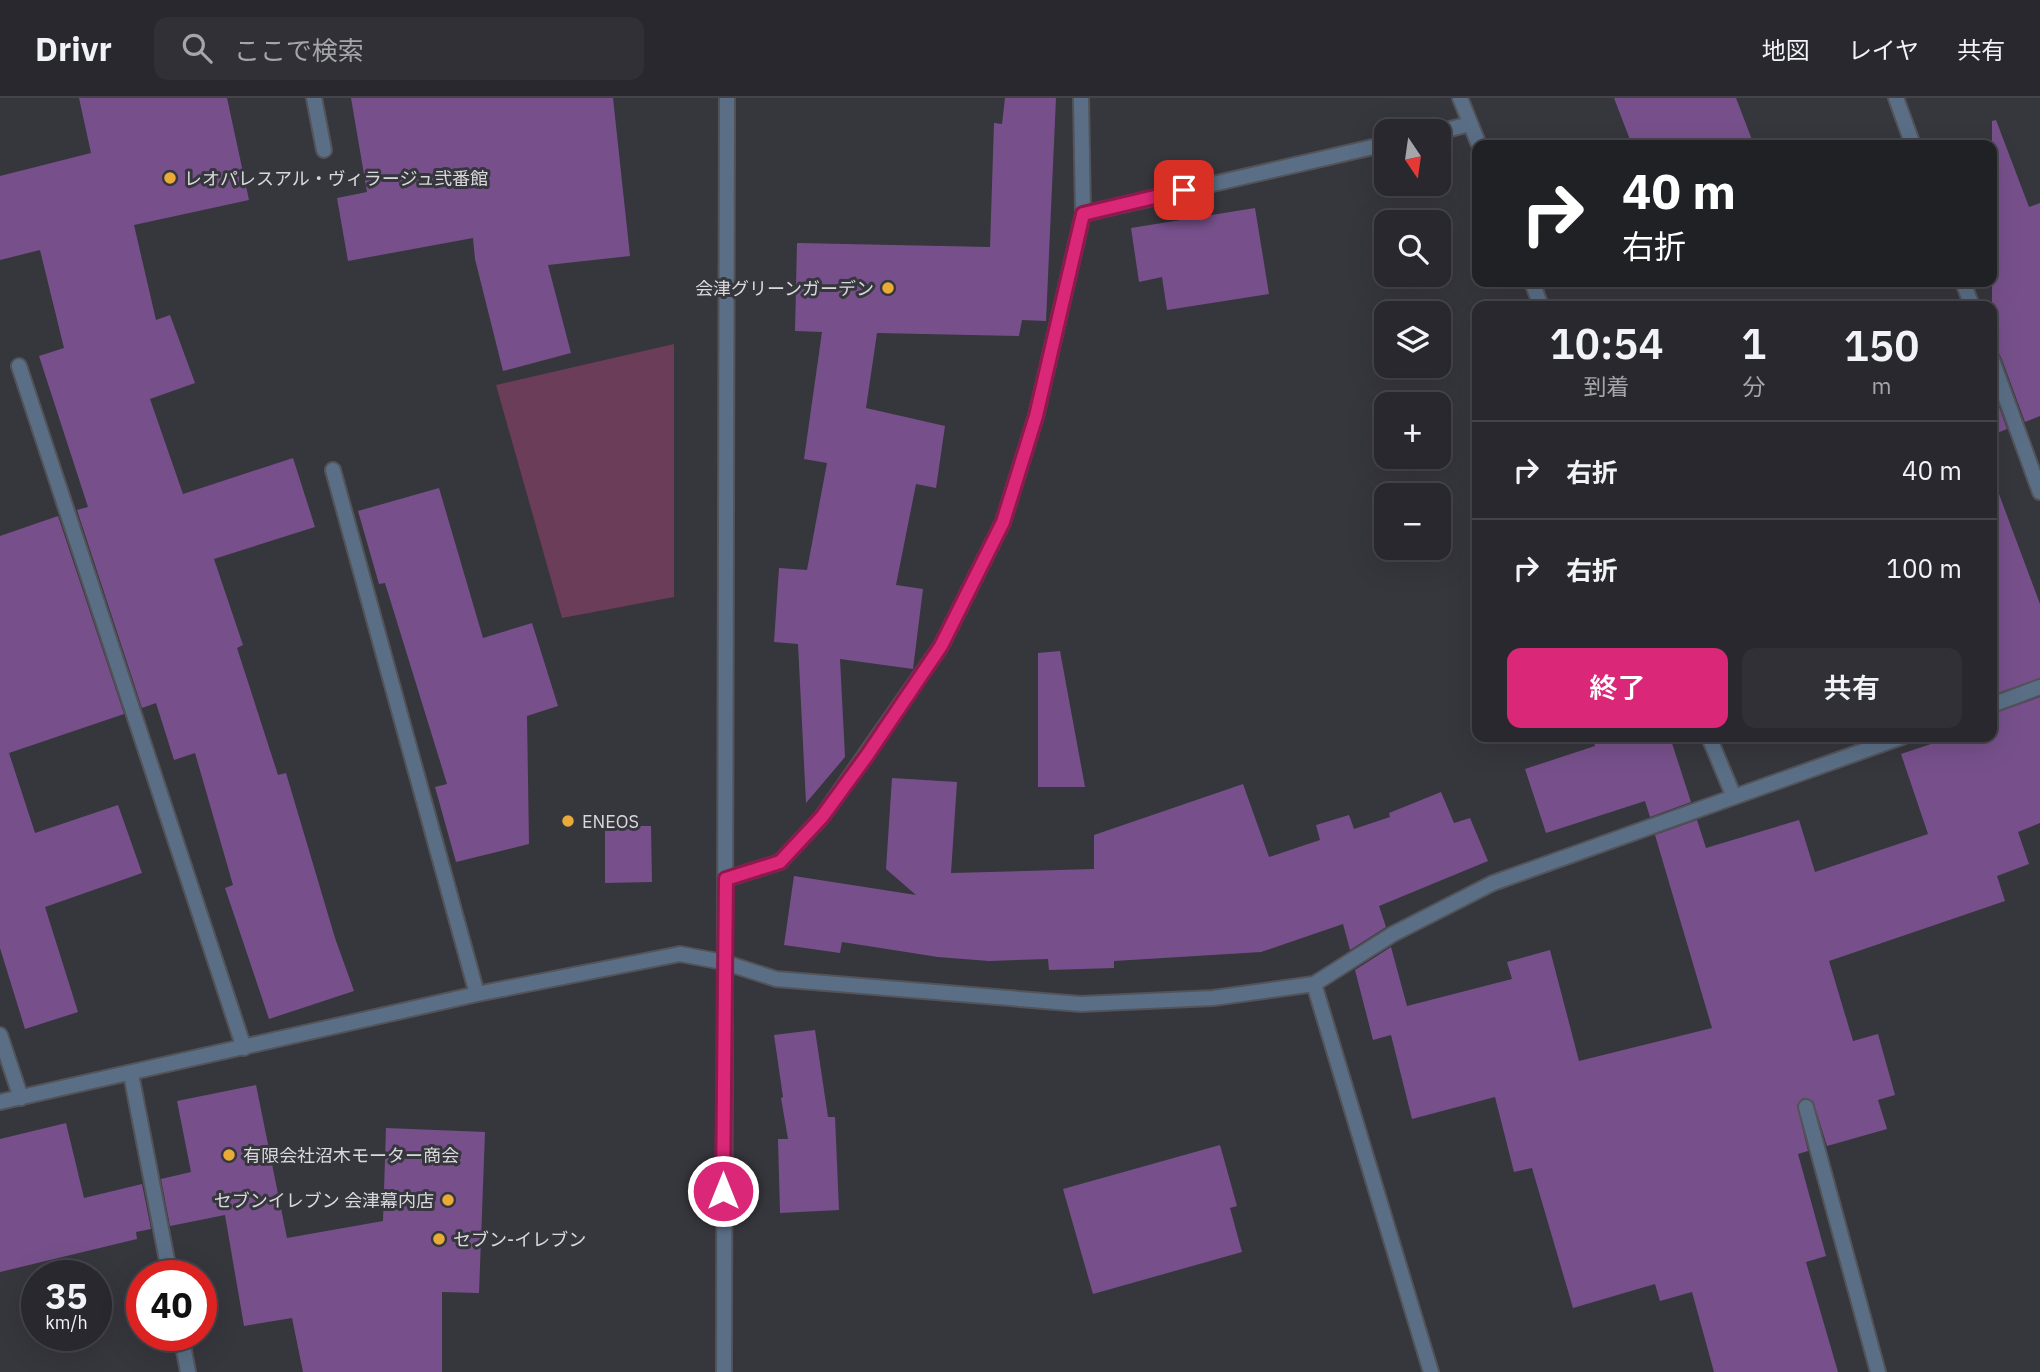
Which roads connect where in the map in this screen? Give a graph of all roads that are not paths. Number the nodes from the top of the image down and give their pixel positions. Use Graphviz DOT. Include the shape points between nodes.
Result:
graph roads {
  1 [pos="314,98"];
  2 [pos="727,98"];
  3 [pos="1081,98"];
  4 [pos="1460,98"];
  5 [pos="1896,98"];
  6 [pos="1470,124"];
  7 [pos="1451,129"];
  8 [pos="1477,140"];
  9 [pos="1911,140"];
  10 [pos="1374,147"];
  11 [pos="324,150"];
  12 [pos="1083,214"];
  13 [pos="19,366"];
  14 [pos="1997,374"];
  15 [pos="334,470"];
  16 [pos="2040,492"];
  17 [pos="2040,687"];
  18 [pos="1997,703"];
  19 [pos="1711,742"];
  20 [pos="1888,742"];
  21 [pos="1734,797"];
  22 [pos="726,879"];
  23 [pos="723,962"];
  24 [pos="1314,984"];
  25 [pos="477,994"];
  26 [pos="0,1035"];
  27 [pos="244,1048"];
  28 [pos="131,1074"];
  29 [pos="21,1098"];
  30 [pos="0,1102"];
  31 [pos="1806,1107"];
  32 [pos="167,1260"];
  33 [pos="184,1351"];
  34 [pos="188,1372"];
  35 [pos="724,1372"];
  36 [pos="1431,1372"];
  37 [pos="1878,1372"];
  1 -- 11 [label="street"];
  2 -- 22 [label="street"];
  3 -- 12 [label="street"];
  4 -- 6 [label="street"];
  5 -- 9 [label="street"];
  6 -- 7 [label="street"];
  6 -- 8 [label="street"];
  10 -- 12 [label="street"];
  12 -- 22 [label="street" via="1036,416 1003,522 941,646 822,817 780,862"];
  13 -- 27 [label="street"];
  14 -- 16 [label="street"];
  15 -- 25 [label="street"];
  17 -- 18 [label="street"];
  19 -- 21 [label="street"];
  20 -- 21 [label="street"];
  21 -- 24 [label="street" via="1493,883 1393,934"];
  22 -- 23 [label="street"];
  23 -- 24 [label="street" via="776,979 1081,1004 1213,998"];
  23 -- 25 [label="street" via="680,954"];
  23 -- 35 [label="street"];
  24 -- 36 [label="street"];
  25 -- 27 [label="street"];
  26 -- 29 [label="street"];
  27 -- 28 [label="street"];
  28 -- 29 [label="street"];
  28 -- 32 [label="street"];
  29 -- 30 [label="street"];
  31 -- 37 [label="street"];
  33 -- 34 [label="street"];
}
